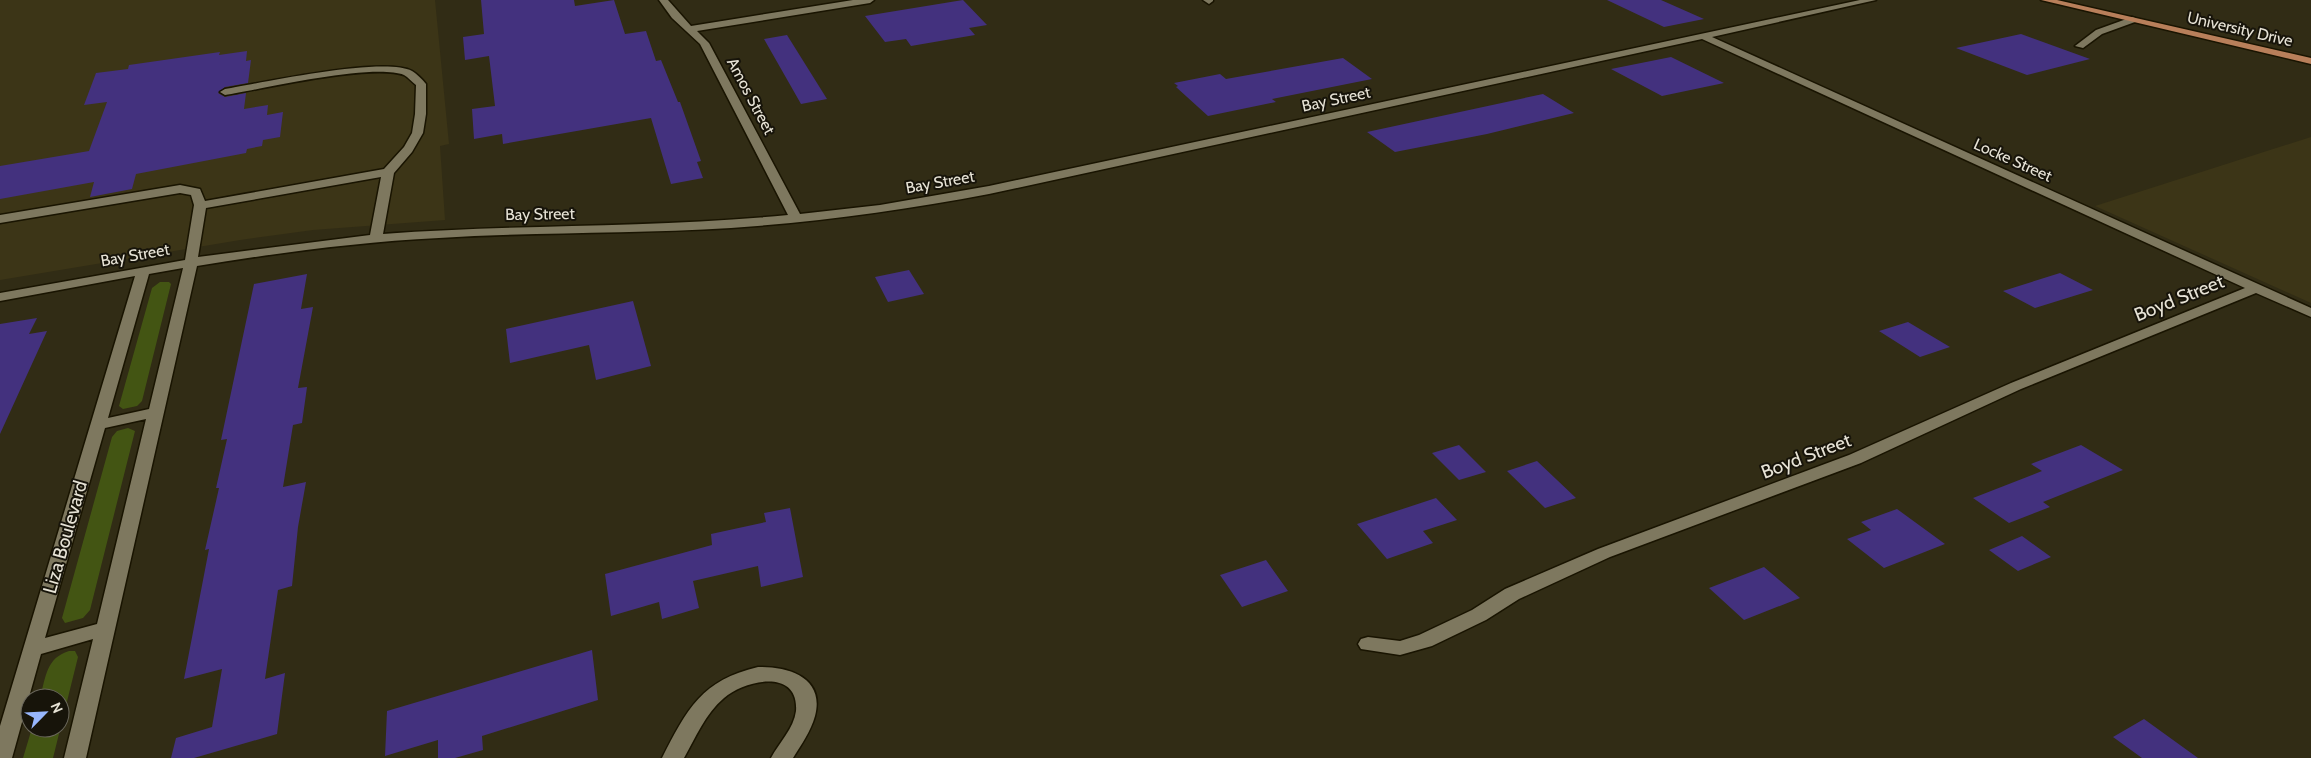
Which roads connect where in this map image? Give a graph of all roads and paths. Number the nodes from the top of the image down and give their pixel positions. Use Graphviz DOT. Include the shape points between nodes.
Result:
graph roads {
  1 [pos="663,0"];
  2 [pos="870,0"];
  3 [pos="1872,0"];
  4 [pos="2045,0"];
  5 [pos="2132,20"];
  6 [pos="691,29"];
  7 [pos="1702,36"];
  8 [pos="2080,46"];
  9 [pos="2311,60"];
  10 [pos="224,92"];
  11 [pos="388,172"];
  12 [pos="200,205"];
  13 [pos="796,218"];
  14 [pos="0,219"];
  15 [pos="376,239"];
  16 [pos="191,262"];
  17 [pos="143,270"];
  18 [pos="2257,288"];
  19 [pos="0,297"];
  20 [pos="2311,313"];
  21 [pos="156,412"];
  22 [pos="98,425"];
  23 [pos="105,629"];
  24 [pos="1368,644"];
  25 [pos="33,649"];
  26 [pos="1,758"];
  27 [pos="75,758"];
  28 [pos="673,758"];
  29 [pos="782,758"];
  1 -- 6 [label="street, Amos Street"];
  2 -- 6 [label="street"];
  3 -- 7 [label="street, Bay Street"];
  4 -- 5 [label="main road, University Drive"];
  5 -- 8 [label="street" via="2099,32"];
  5 -- 9 [label="main road, University Drive"];
  6 -- 13 [label="street, Amos Street" via="704,43"];
  7 -- 13 [label="street, Bay Street" via="973,193"];
  7 -- 18 [label="street, Locke Street"];
  10 -- 11 [label="street" via="352,71 382,69 408,73 421,84 421,127 416,142"];
  11 -- 12 [label="street"];
  11 -- 15 [label="street"];
  12 -- 14 [label="street" via="196,192 180,189"];
  12 -- 16 [label="street"];
  13 -- 15 [label="street, Bay Street" via="698,226 467,232"];
  15 -- 16 [label="street, Bay Street"];
  16 -- 17 [label="street, Bay Street"];
  16 -- 21 [label="street"];
  17 -- 19 [label="street, Bay Street"];
  17 -- 22 [label="street, Liza Boulevard"];
  18 -- 20 [label="street, Locke Street"];
  18 -- 24 [label="street, Boyd Street" via="2016,386 1856,459 1554,574 1425,641 1400,648"];
  21 -- 22 [label="street"];
  21 -- 23 [label="street"];
  22 -- 25 [label="street, Liza Boulevard"];
  23 -- 25 [label="street"];
  23 -- 27 [label="street"];
  25 -- 26 [label="street, Liza Boulevard"];
  28 -- 29 [label="street" via="717,691 740,678 768,673 793,681 806,697 806,713"];
}
